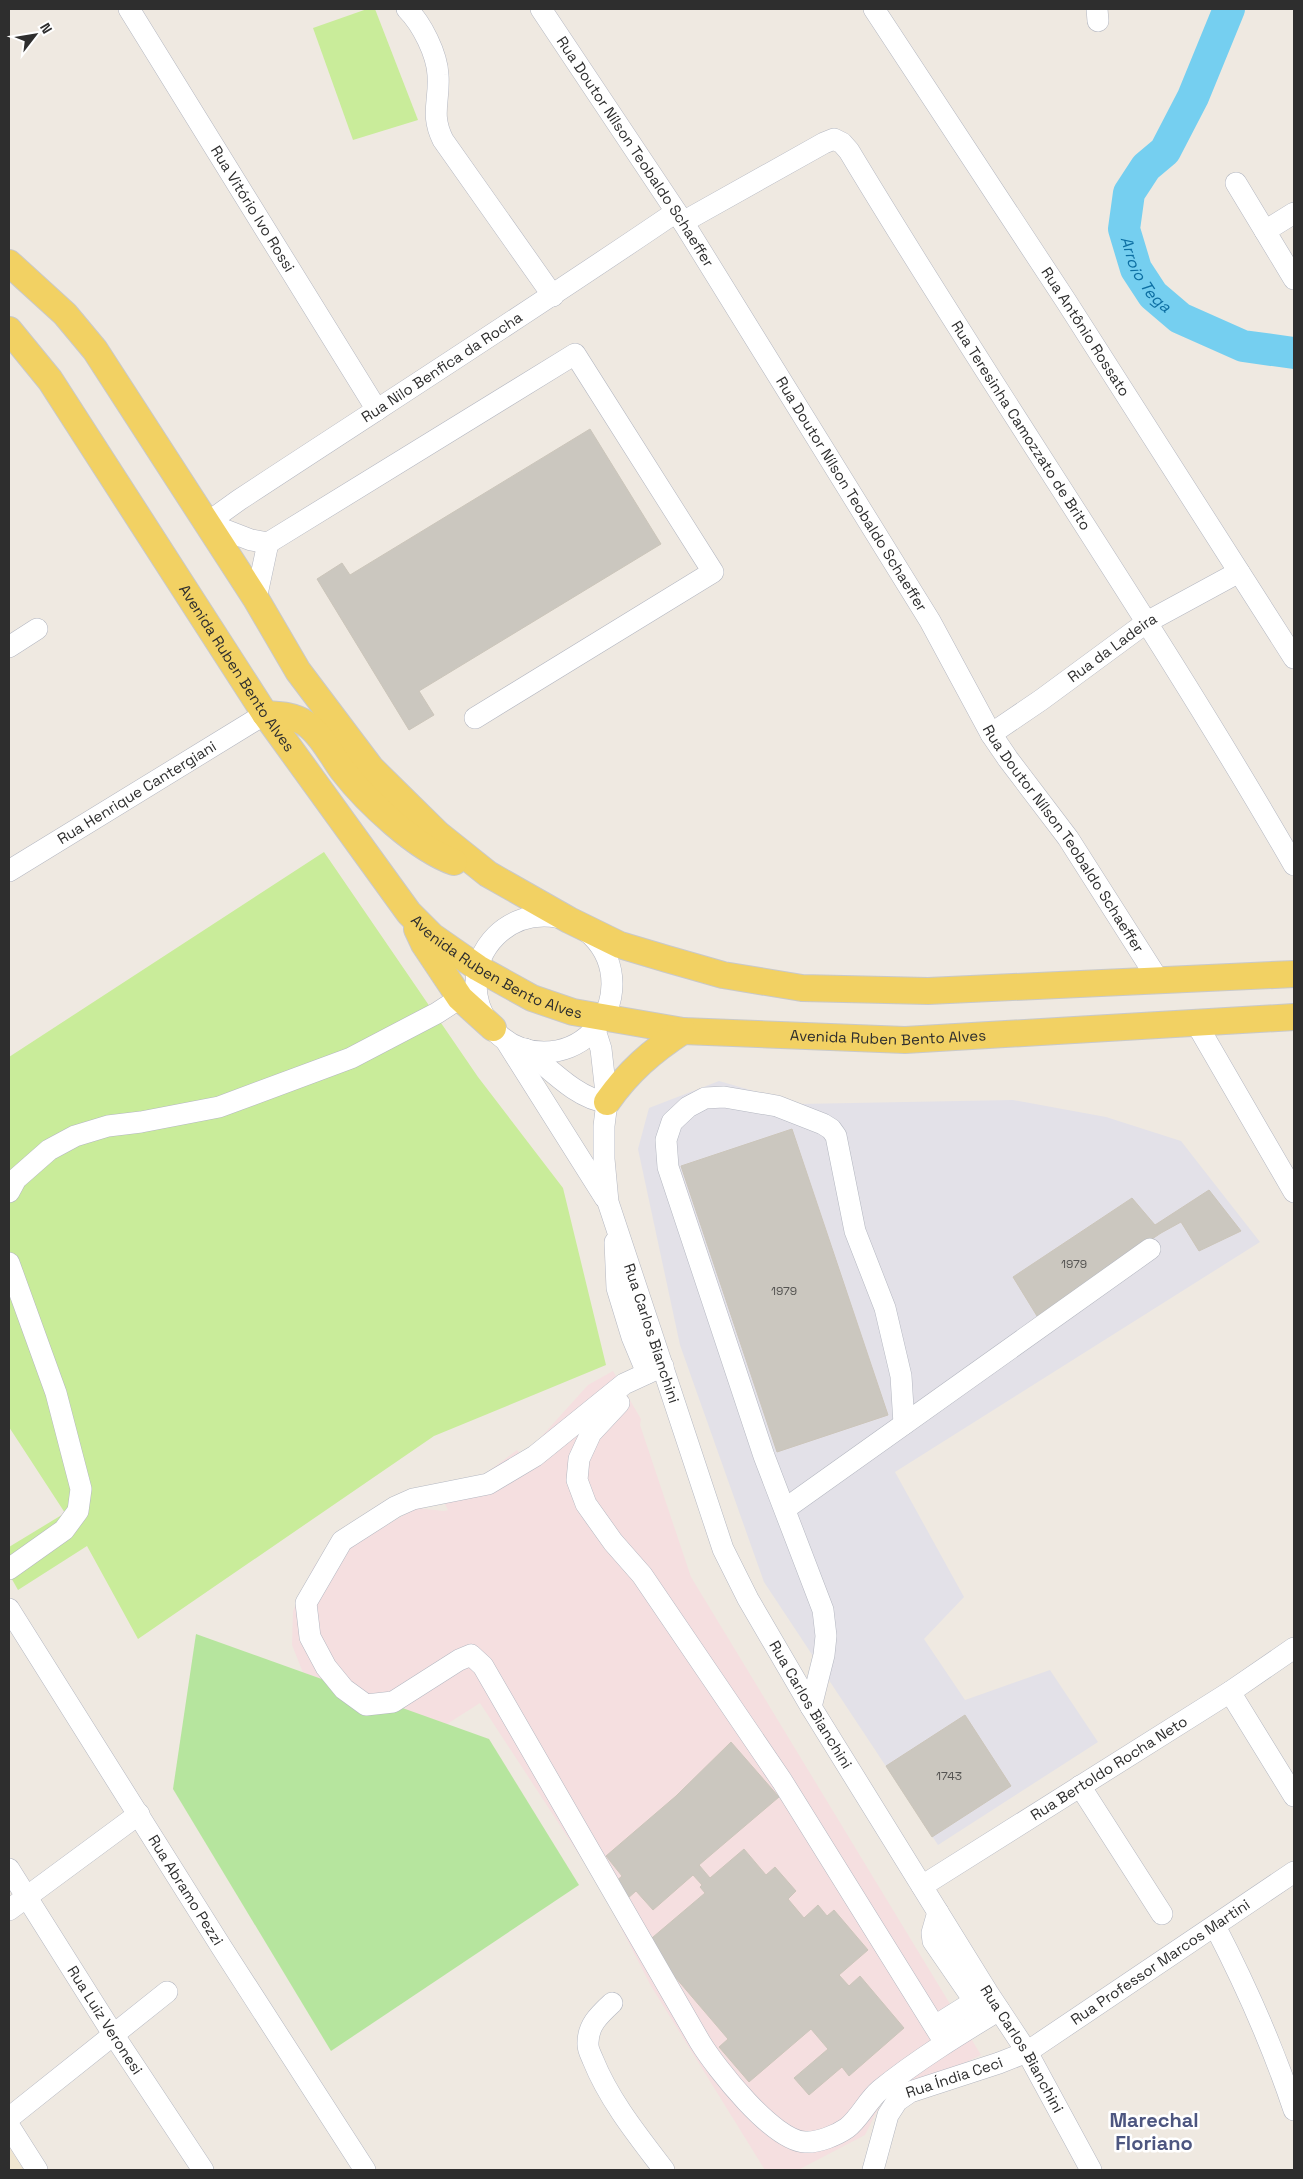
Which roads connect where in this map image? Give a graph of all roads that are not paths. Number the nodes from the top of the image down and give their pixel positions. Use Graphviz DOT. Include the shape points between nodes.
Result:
graph roads {
  1 [pos="129,9"];
  2 [pos="407,9"];
  3 [pos="541,9"];
  4 [pos="874,9"];
  5 [pos="1236,183"];
  6 [pos="1294,213"];
  7 [pos="680,217"];
  8 [pos="1265,231"];
  9 [pos="9,264"];
  10 [pos="1294,279"];
  11 [pos="553,296"];
  12 [pos="9,330"];
  13 [pos="377,410"];
  14 [pos="208,523"];
  15 [pos="268,543"];
  16 [pos="1239,572"];
  17 [pos="256,599"];
  18 [pos="1147,622"];
  19 [pos="37,629"];
  20 [pos="9,647"];
  21 [pos="1294,658"];
  22 [pos="265,714"];
  23 [pos="475,718"];
  24 [pos="991,734"];
  25 [pos="1294,865"];
  26 [pos="9,871"];
  27 [pos="488,874"];
  28 [pos="409,913"];
  29 [pos="570,920"];
  30 [pos="478,968"];
  31 [pos="1294,974"];
  32 [pos="1159,981"];
  33 [pos="460,998"];
  34 [pos="1294,1017"];
  35 [pos="599,1024"];
  36 [pos="1196,1024"];
  37 [pos="683,1031"];
  38 [pos="508,1039"];
  39 [pos="607,1102"];
  40 [pos="9,1192"];
  41 [pos="1294,1192"];
  42 [pos="610,1208"];
  43 [pos="1150,1249"];
  44 [pos="9,1263"];
  45 [pos="659,1373"];
  46 [pos="601,1411"];
  47 [pos="904,1424"];
  48 [pos="785,1509"];
  49 [pos="9,1569"];
  50 [pos="9,1609"];
  51 [pos="1294,1648"];
  52 [pos="1230,1692"];
  53 [pos="811,1707"];
  54 [pos="1080,1786"];
  55 [pos="1294,1796"];
  56 [pos="139,1814"];
  57 [pos="9,1869"];
  58 [pos="1294,1872"];
  59 [pos="922,1886"];
  60 [pos="26,1897"];
  61 [pos="9,1910"];
  62 [pos="1162,1914"];
  63 [pos="1215,1926"];
  64 [pos="167,1992"];
  65 [pos="987,2001"];
  66 [pos="612,2004"];
  67 [pos="113,2034"];
  68 [pos="940,2035"];
  69 [pos="1027,2052"];
  70 [pos="1294,2110"];
  71 [pos="9,2118"];
  72 [pos="9,2126"];
  73 [pos="37,2170"];
  74 [pos="203,2170"];
  75 [pos="365,2170"];
  76 [pos="664,2170"];
  77 [pos="873,2170"];
  78 [pos="1091,2170"];
  1 -- 13 [label="street, Rua Vitório Ivo Rossi"];
  2 -- 11 [label="street" via="420,27 434,57 438,75 436,126 443,140"];
  3 -- 7 [label="street, Rua Doutor Nílson Teobaldo Schaeffer"];
  4 -- 16 [label="street, Rua Antônio Rossato"];
  5 -- 8 [label="street"];
  6 -- 8 [label="street"];
  7 -- 11 [label="street, Rua Nilo Benfica da Rocha"];
  7 -- 18 [label="street, Rua Teresinha Camozzato de Brito" via="824,143 834,139 842,143"];
  7 -- 24 [label="street, Rua Doutor Nílson Teobaldo Schaeffer" via="930,621"];
  8 -- 10 [label="street"];
  9 -- 14 [label="main road" via="65,314 95,350"];
  11 -- 13 [label="street, Rua Nilo Benfica da Rocha"];
  12 -- 22 [label="main road, Avenida Ruben Bento Alves" via="50,380"];
  13 -- 14 [label="street, Rua Nilo Benfica da Rocha"];
  14 -- 15 [label="street" via="229,533"];
  14 -- 17 [label="main road"];
  15 -- 17 [label="street"];
  15 -- 23 [label="street" via="575,354 714,572"];
  16 -- 18 [label="street, Rua da Ladeira"];
  16 -- 21 [label="street, Rua Antônio Rossato"];
  17 -- 27 [label="main road" via="298,671 371,768 438,834"];
  18 -- 24 [label="street, Rua da Ladeira"];
  18 -- 25 [label="street, Rua Teresinha Camozzato de Brito"];
  19 -- 20 [label="street"];
  22 -- 26 [label="street, Rua Henrique Cantergiani"];
  22 -- 27 [label="main road" via="294,717 306,724 376,808 405,832 445,859"];
  22 -- 28 [label="main road, Avenida Ruben Bento Alves"];
  24 -- 32 [label="street, Rua Doutor Nílson Teobaldo Schaeffer" via="1068,838"];
  27 -- 29 [label="main road"];
  28 -- 30 [label="main road, Avenida Ruben Bento Alves" via="432,936"];
  28 -- 33 [label="main road" via="424,944"];
  29 -- 30 [label="street" via="549,915 530,917 509,925 485,950"];
  29 -- 32 [label="main road" via="620,945 667,960 723,975 802,988 928,991"];
  29 -- 35 [label="street" via="593,935 606,954 612,975 612,996"];
  30 -- 35 [label="main road, Avenida Ruben Bento Alves" via="532,998"];
  30 -- 38 [label="street, Rua Carlos Bianchini" via="476,987 480,1007"];
  31 -- 32 [label="main road"];
  33 -- 38 [label="main road"];
  33 -- 40 [label="street" via="351,1058 219,1107 108,1126 75,1136 42,1156 16,1179"];
  34 -- 36 [label="main road, Avenida Ruben Bento Alves"];
  35 -- 37 [label="main road, Avenida Ruben Bento Alves"];
  35 -- 38 [label="street" via="585,1039 565,1049 542,1052"];
  35 -- 39 [label="street, Rua Carlos Bianchini"];
  36 -- 37 [label="main road, Avenida Ruben Bento Alves" via="905,1040"];
  36 -- 41 [label="street"];
  37 -- 39 [label="main road" via="641,1062 622,1080"];
  38 -- 39 [label="street" via="578,1091 596,1101"];
  38 -- 42 [label="street, Rua Carlos Bianchini"];
  39 -- 42 [label="street, Rua Carlos Bianchini" via="604,1159"];
  42 -- 45 [label="street, Rua Carlos Bianchini"];
  43 -- 47 [label="street"];
  44 -- 49 [label="street" via="56,1393 81,1489 78,1511 64,1530"];
  45 -- 46 [label="street" via="650,1384"];
  45 -- 53 [label="street, Rua Carlos Bianchini" via="723,1549 748,1600"];
  46 -- 68 [label="street" via="579,1459 577,1480 586,1504 642,1575 782,1781"];
  46 -- 68 [label="street" via="488,1484 413,1499 342,1541 306,1603 314,1645 344,1690 366,1705 393,1702 470,1655 483,1666 700,2042 716,2067 776,2130 803,2142 820,2140 848,2128 877,2092 921,2058"];
  47 -- 48 [label="street"];
  47 -- 48 [label="street" via="901,1376 888,1318 855,1232 836,1136 823,1124 777,1106 724,1096 705,1098 688,1107 672,1122 666,1140 668,1167 764,1456"];
  48 -- 53 [label="street" via="823,1610 824,1655"];
  50 -- 56 [label="street, Rua Abramo Pezzi"];
  51 -- 52 [label="street, Rua Bertoldo Rocha Neto"];
  52 -- 54 [label="street, Rua Bertoldo Rocha Neto"];
  52 -- 55 [label="street"];
  53 -- 59 [label="street, Rua Carlos Bianchini"];
  54 -- 59 [label="street, Rua Bertoldo Rocha Neto"];
  54 -- 62 [label="street"];
  56 -- 60 [label="street"];
  56 -- 75 [label="street, Rua Abramo Pezzi"];
  57 -- 60 [label="street, Rua Luiz Veronesi"];
  58 -- 63 [label="street, Rua Professor Marcos Martini"];
  59 -- 65 [label="street, Rua Carlos Bianchini"];
  60 -- 61 [label="street"];
  60 -- 67 [label="street, Rua Luiz Veronesi"];
  63 -- 69 [label="street, Rua Professor Marcos Martini"];
  63 -- 70 [label="street" via="1237,1970"];
  64 -- 67 [label="street"];
  65 -- 68 [label="street"];
  65 -- 69 [label="street, Rua Carlos Bianchini"];
  66 -- 76 [label="street" via="594,2020 588,2046 601,2080"];
  67 -- 71 [label="street"];
  67 -- 74 [label="street, Rua Luiz Veronesi"];
  69 -- 77 [label="street, Rua Índia Ceci" via="910,2092 897,2101 888,2115"];
  69 -- 78 [label="street, Rua Carlos Bianchini"];
  72 -- 73 [label="street"];
}
